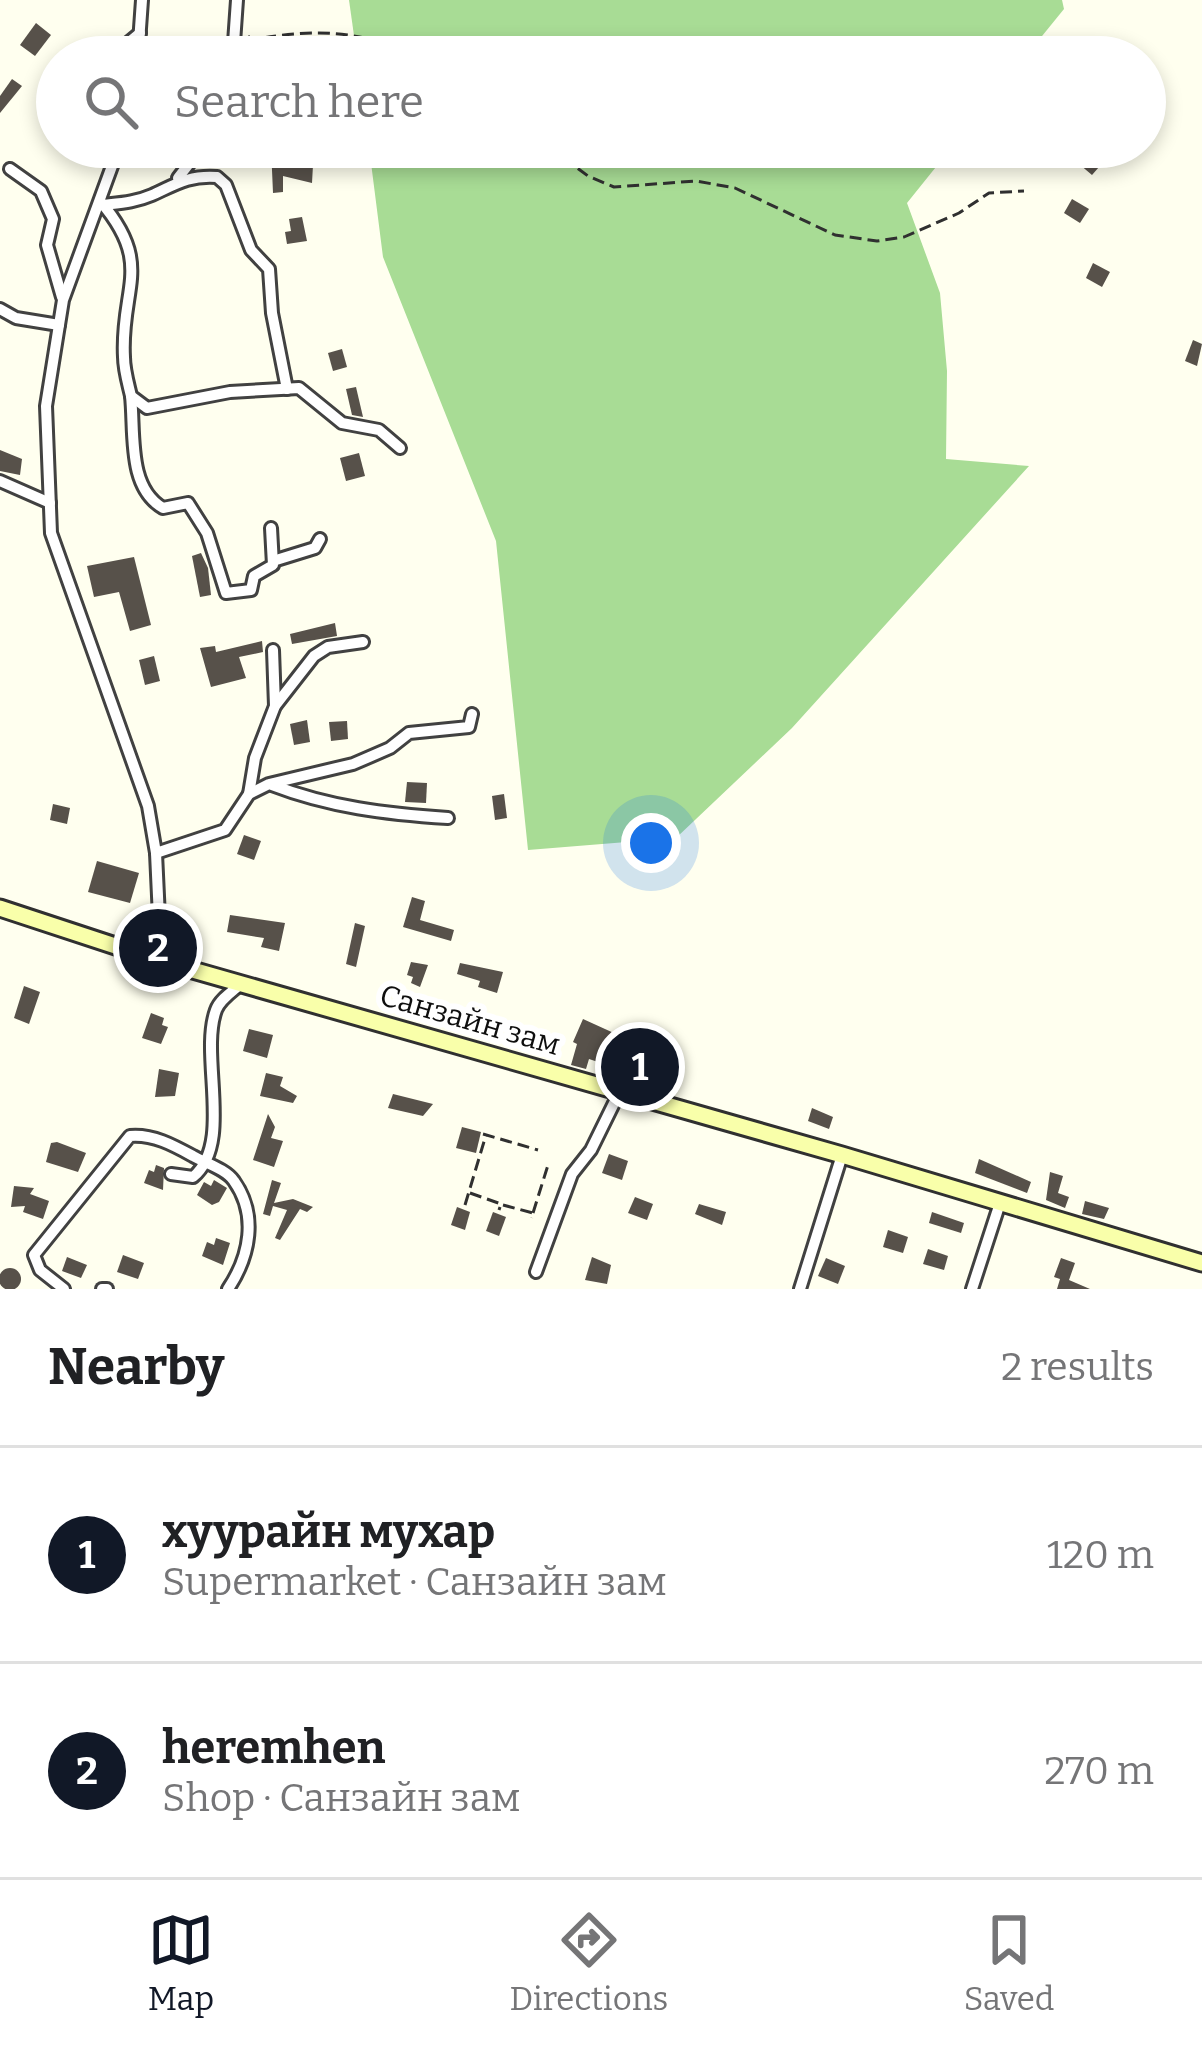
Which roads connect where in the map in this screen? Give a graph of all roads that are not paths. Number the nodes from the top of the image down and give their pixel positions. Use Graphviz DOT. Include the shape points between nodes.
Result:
graph roads {
  1 [pos="142,0"];
  2 [pos="237,0"];
  3 [pos="140,32"];
  4 [pos="135,36"];
  5 [pos="140,36"];
  6 [pos="235,36"];
  7 [pos="113,168"];
  8 [pos="186,168"];
  9 [pos="10,169"];
  10 [pos="176,181"];
  11 [pos="102,203"];
  12 [pos="63,300"];
  13 [pos="0,309"];
  14 [pos="59,325"];
  15 [pos="287,389"];
  16 [pos="131,396"];
  17 [pos="400,448"];
  18 [pos="0,481"];
  19 [pos="50,502"];
  20 [pos="271,528"];
  21 [pos="320,539"];
  22 [pos="273,561"];
  23 [pos="363,642"];
  24 [pos="273,650"];
  25 [pos="275,706"];
  26 [pos="472,714"];
  27 [pos="268,784"];
  28 [pos="249,794"];
  29 [pos="448,818"];
  30 [pos="156,854"];
  31 [pos="0,908"];
  32 [pos="161,961"];
  33 [pos="242,983"];
  34 [pos="620,1091"];
  35 [pos="842,1155"];
  36 [pos="205,1163"];
  37 [pos="171,1174"];
  38 [pos="1000,1203"];
  39 [pos="1202,1263"];
  40 [pos="536,1273"];
  41 [pos="64,1289"];
  42 [pos="228,1289"];
  43 [pos="800,1289"];
  44 [pos="972,1289"];
  1 -- 3 [label="street"];
  2 -- 6 [label="street"];
  3 -- 4 [label="street"];
  3 -- 5 [label="street"];
  7 -- 11 [label="street"];
  8 -- 10 [label="street"];
  9 -- 12 [label="street" via="41,190"];
  10 -- 11 [label="street" via="152,195"];
  10 -- 15 [label="street" via="217,177 226,185 251,250 269,269"];
  11 -- 12 [label="street"];
  11 -- 16 [label="street" via="124,229 133,274 123,356"];
  12 -- 14 [label="street"];
  13 -- 14 [label="street"];
  14 -- 19 [label="street" via="46,406"];
  15 -- 16 [label="street" via="147,408"];
  15 -- 17 [label="street" via="299,388 342,423 379,430"];
  16 -- 22 [label="street" via="137,474 147,499 163,508 188,503 226,592 250,590"];
  18 -- 19 [label="street"];
  19 -- 30 [label="street" via="52,532 148,806"];
  20 -- 22 [label="street"];
  21 -- 22 [label="street" via="315,548"];
  23 -- 25 [label="street" via="314,656"];
  24 -- 25 [label="street"];
  25 -- 28 [label="street"];
  26 -- 27 [label="street" via="469,727 409,734 353,764"];
  27 -- 28 [label="street"];
  27 -- 29 [label="street" via="379,814"];
  28 -- 30 [label="street" via="225,830"];
  30 -- 32 [label="street"];
  31 -- 32 [label="main road, Санзайн зам"];
  32 -- 33 [label="main road, Санзайн зам"];
  33 -- 34 [label="main road, Санзайн зам"];
  33 -- 36 [label="street" via="217,1005"];
  34 -- 35 [label="main road, Санзайн зам"];
  34 -- 40 [label="street" via="572,1174"];
  35 -- 38 [label="main road, Санзайн зам"];
  35 -- 43 [label="street"];
  36 -- 37 [label="street" via="193,1177"];
  36 -- 41 [label="street" via="130,1136 34,1255"];
  36 -- 42 [label="street" via="233,1179 248,1218 246,1255"];
  38 -- 39 [label="main road, Санзайн зам"];
  38 -- 44 [label="street"];
}
